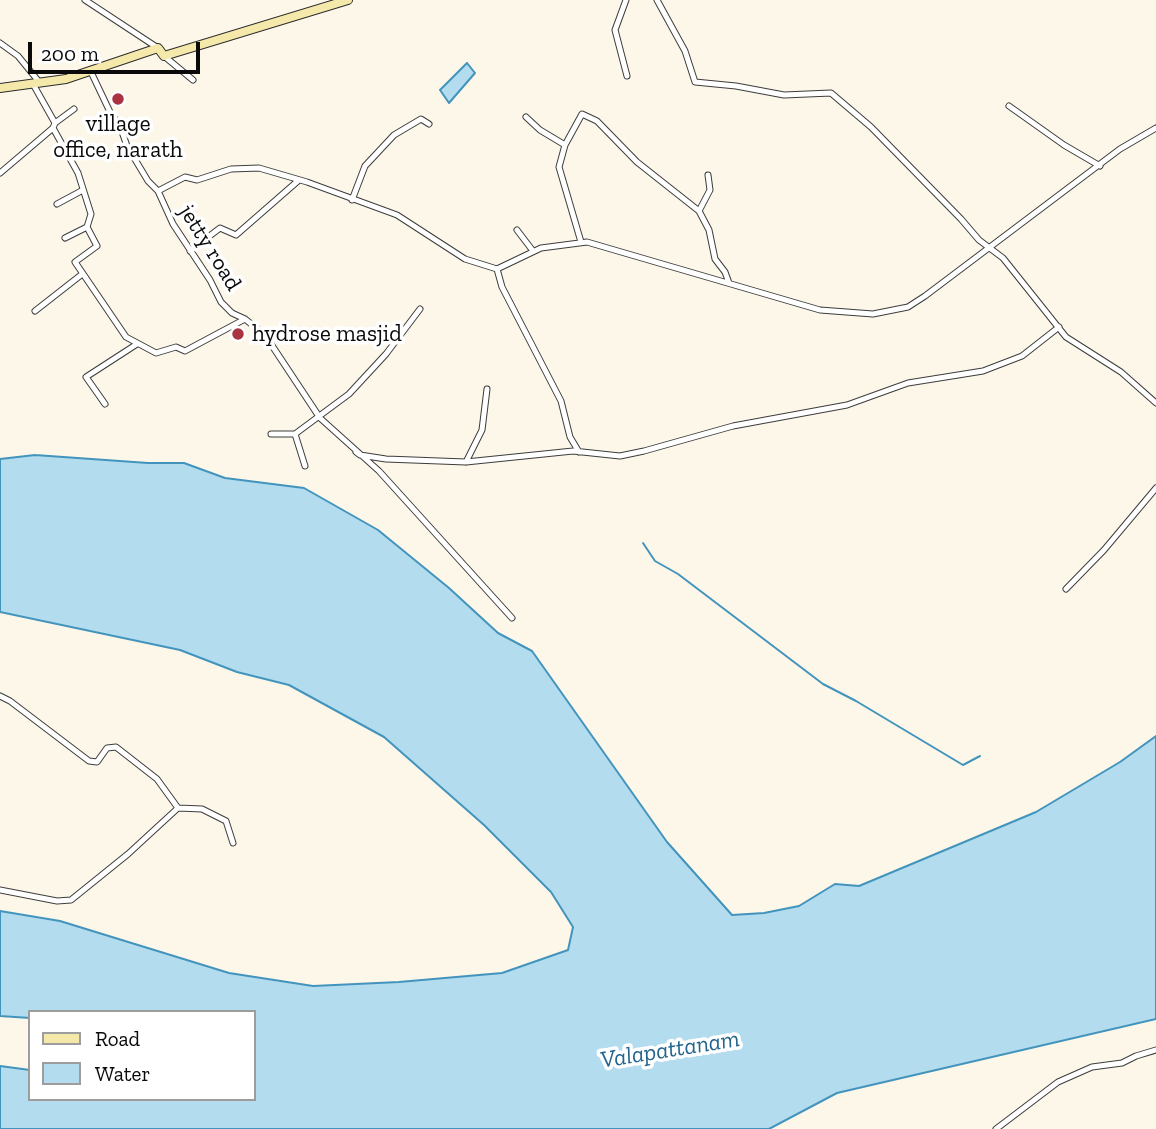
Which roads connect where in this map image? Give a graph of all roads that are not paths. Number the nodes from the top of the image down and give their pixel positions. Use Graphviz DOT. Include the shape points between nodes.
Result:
graph roads {
  1 [pos="85,0"];
  2 [pos="348,0"];
  3 [pos="626,0"];
  4 [pos="657,0"];
  5 [pos="0,43"];
  6 [pos="161,52"];
  7 [pos="91,72"];
  8 [pos="626,76"];
  9 [pos="193,80"];
  10 [pos="37,84"];
  11 [pos="0,88"];
  12 [pos="1009,106"];
  13 [pos="74,109"];
  14 [pos="526,117"];
  15 [pos="429,124"];
  16 [pos="54,125"];
  17 [pos="1156,128"];
  18 [pos="565,145"];
  19 [pos="1100,166"];
  20 [pos="0,173"];
  21 [pos="708,175"];
  22 [pos="299,180"];
  23 [pos="83,190"];
  24 [pos="158,191"];
  25 [pos="352,200"];
  26 [pos="57,204"];
  27 [pos="699,211"];
  28 [pos="88,227"];
  29 [pos="517,230"];
  30 [pos="65,238"];
  31 [pos="581,242"];
  32 [pos="990,248"];
  33 [pos="190,251"];
  34 [pos="533,251"];
  35 [pos="497,269"];
  36 [pos="81,275"];
  37 [pos="729,283"];
  38 [pos="420,309"];
  39 [pos="35,311"];
  40 [pos="245,319"];
  41 [pos="1059,327"];
  42 [pos="137,344"];
  43 [pos="487,389"];
  44 [pos="1156,403"];
  45 [pos="105,404"];
  46 [pos="320,418"];
  47 [pos="271,434"];
  48 [pos="295,434"];
  49 [pos="356,452"];
  50 [pos="579,452"];
  51 [pos="466,462"];
  52 [pos="305,466"];
  53 [pos="1156,488"];
  54 [pos="1066,589"];
  55 [pos="512,618"];
  56 [pos="0,696"];
  57 [pos="178,808"];
  58 [pos="233,843"];
  59 [pos="0,890"];
  60 [pos="1156,1050"];
  61 [pos="996,1129"];
  1 -- 6 [label="street"];
  2 -- 6 [label="main road"];
  3 -- 8 [label="street" via="615,30"];
  4 -- 32 [label="street" via="685,51 695,82 784,95 831,93 871,127"];
  5 -- 10 [label="street" via="18,56"];
  6 -- 7 [label="main road"];
  6 -- 9 [label="street"];
  7 -- 10 [label="main road"];
  7 -- 24 [label="street, jetty road" via="127,146"];
  10 -- 11 [label="main road"];
  10 -- 16 [label="street"];
  12 -- 19 [label="street"];
  13 -- 16 [label="street"];
  14 -- 18 [label="street"];
  15 -- 25 [label="street" via="421,119 394,135 365,166"];
  16 -- 20 [label="street"];
  16 -- 23 [label="street"];
  17 -- 19 [label="street"];
  18 -- 27 [label="street" via="582,114 597,121 637,162"];
  18 -- 31 [label="street" via="559,166"];
  19 -- 32 [label="street"];
  21 -- 27 [label="street" via="710,190"];
  22 -- 24 [label="street" via="259,168 231,169 197,180 186,177"];
  22 -- 25 [label="street"];
  22 -- 33 [label="street" via="236,235 220,228"];
  23 -- 26 [label="street"];
  23 -- 28 [label="street" via="91,214"];
  24 -- 33 [label="street, jetty road"];
  25 -- 35 [label="street" via="397,215 465,259"];
  27 -- 37 [label="street" via="715,259"];
  28 -- 30 [label="street"];
  28 -- 36 [label="street" via="97,246 76,261"];
  29 -- 34 [label="street"];
  31 -- 34 [label="street"];
  31 -- 37 [label="street"];
  32 -- 37 [label="street" via="908,307 873,314 820,310"];
  32 -- 41 [label="street"];
  33 -- 40 [label="street, jetty road" via="221,302"];
  34 -- 35 [label="street"];
  35 -- 50 [label="street" via="561,401"];
  36 -- 39 [label="street"];
  36 -- 42 [label="street" via="126,337"];
  38 -- 46 [label="street" via="386,354"];
  40 -- 42 [label="street" via="185,351 176,346 156,353"];
  40 -- 46 [label="street, jetty road" via="265,335"];
  41 -- 44 [label="street" via="1066,337 1121,372"];
  41 -- 50 [label="street" via="1023,356 983,371 908,383 847,405 733,426 645,451 620,456"];
  42 -- 45 [label="street" via="86,377"];
  43 -- 51 [label="street" via="482,430"];
  46 -- 48 [label="street"];
  46 -- 49 [label="street, jetty road"];
  47 -- 48 [label="street"];
  48 -- 52 [label="street"];
  49 -- 51 [label="street" via="386,459"];
  49 -- 55 [label="street, jetty road" via="379,471"];
  50 -- 51 [label="street"];
  53 -- 54 [label="street"];
  56 -- 57 [label="street" via="89,761 97,762 107,748 116,747 157,779"];
  57 -- 58 [label="street" via="202,809 226,821"];
  57 -- 59 [label="street" via="71,900"];
  60 -- 61 [label="street" via="1122,1063 1092,1067 1058,1082"];
}
